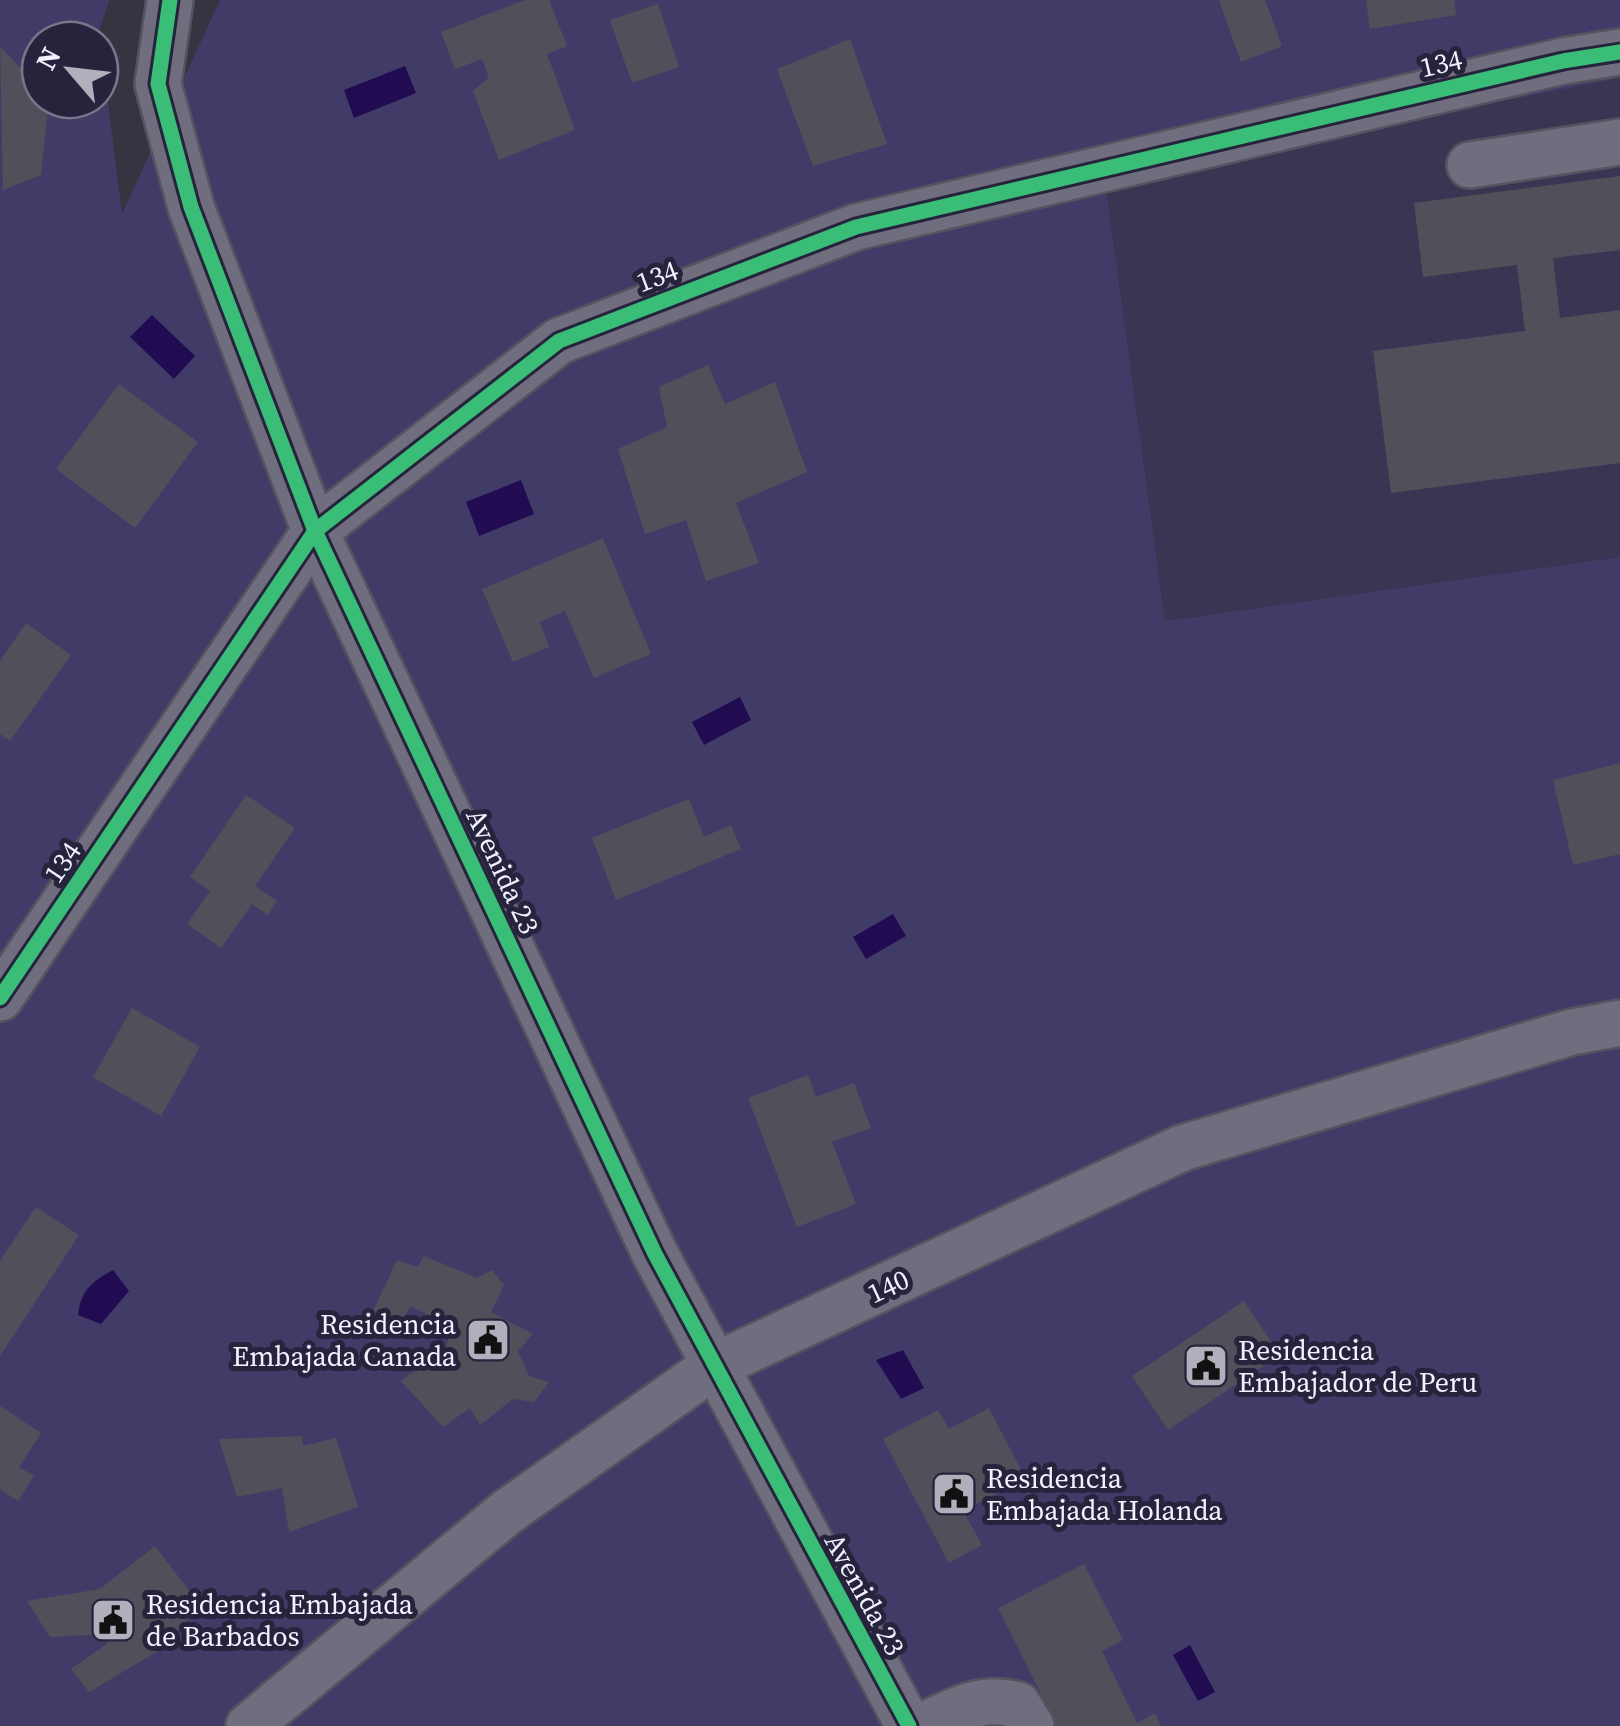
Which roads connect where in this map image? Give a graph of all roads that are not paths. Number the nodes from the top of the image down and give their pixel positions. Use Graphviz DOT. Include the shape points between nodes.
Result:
graph roads {
  1 [pos="170,0"];
  2 [pos="1620,52"];
  3 [pos="1620,142"];
  4 [pos="1470,165"];
  5 [pos="315,531"];
  6 [pos="0,998"];
  7 [pos="1620,1023"];
  8 [pos="714,1366"];
  9 [pos="249,1726"];
  10 [pos="908,1726"];
  11 [pos="922,1726"];
  12 [pos="1030,1726"];
  1 -- 5 [label="street, Avenida 23" via="158,84 191,207"];
  2 -- 5 [label="street, 134" via="856,227 559,341"];
  3 -- 4 [label="street"];
  5 -- 6 [label="street, 134"];
  5 -- 8 [label="street, Avenida 23"];
  7 -- 8 [label="street, 140" via="1182,1148"];
  8 -- 9 [label="street, 140" via="507,1512"];
  8 -- 10 [label="street, Avenida 23"];
  11 -- 12 [label="street" via="965,1704 999,1700 1018,1705"];
}
